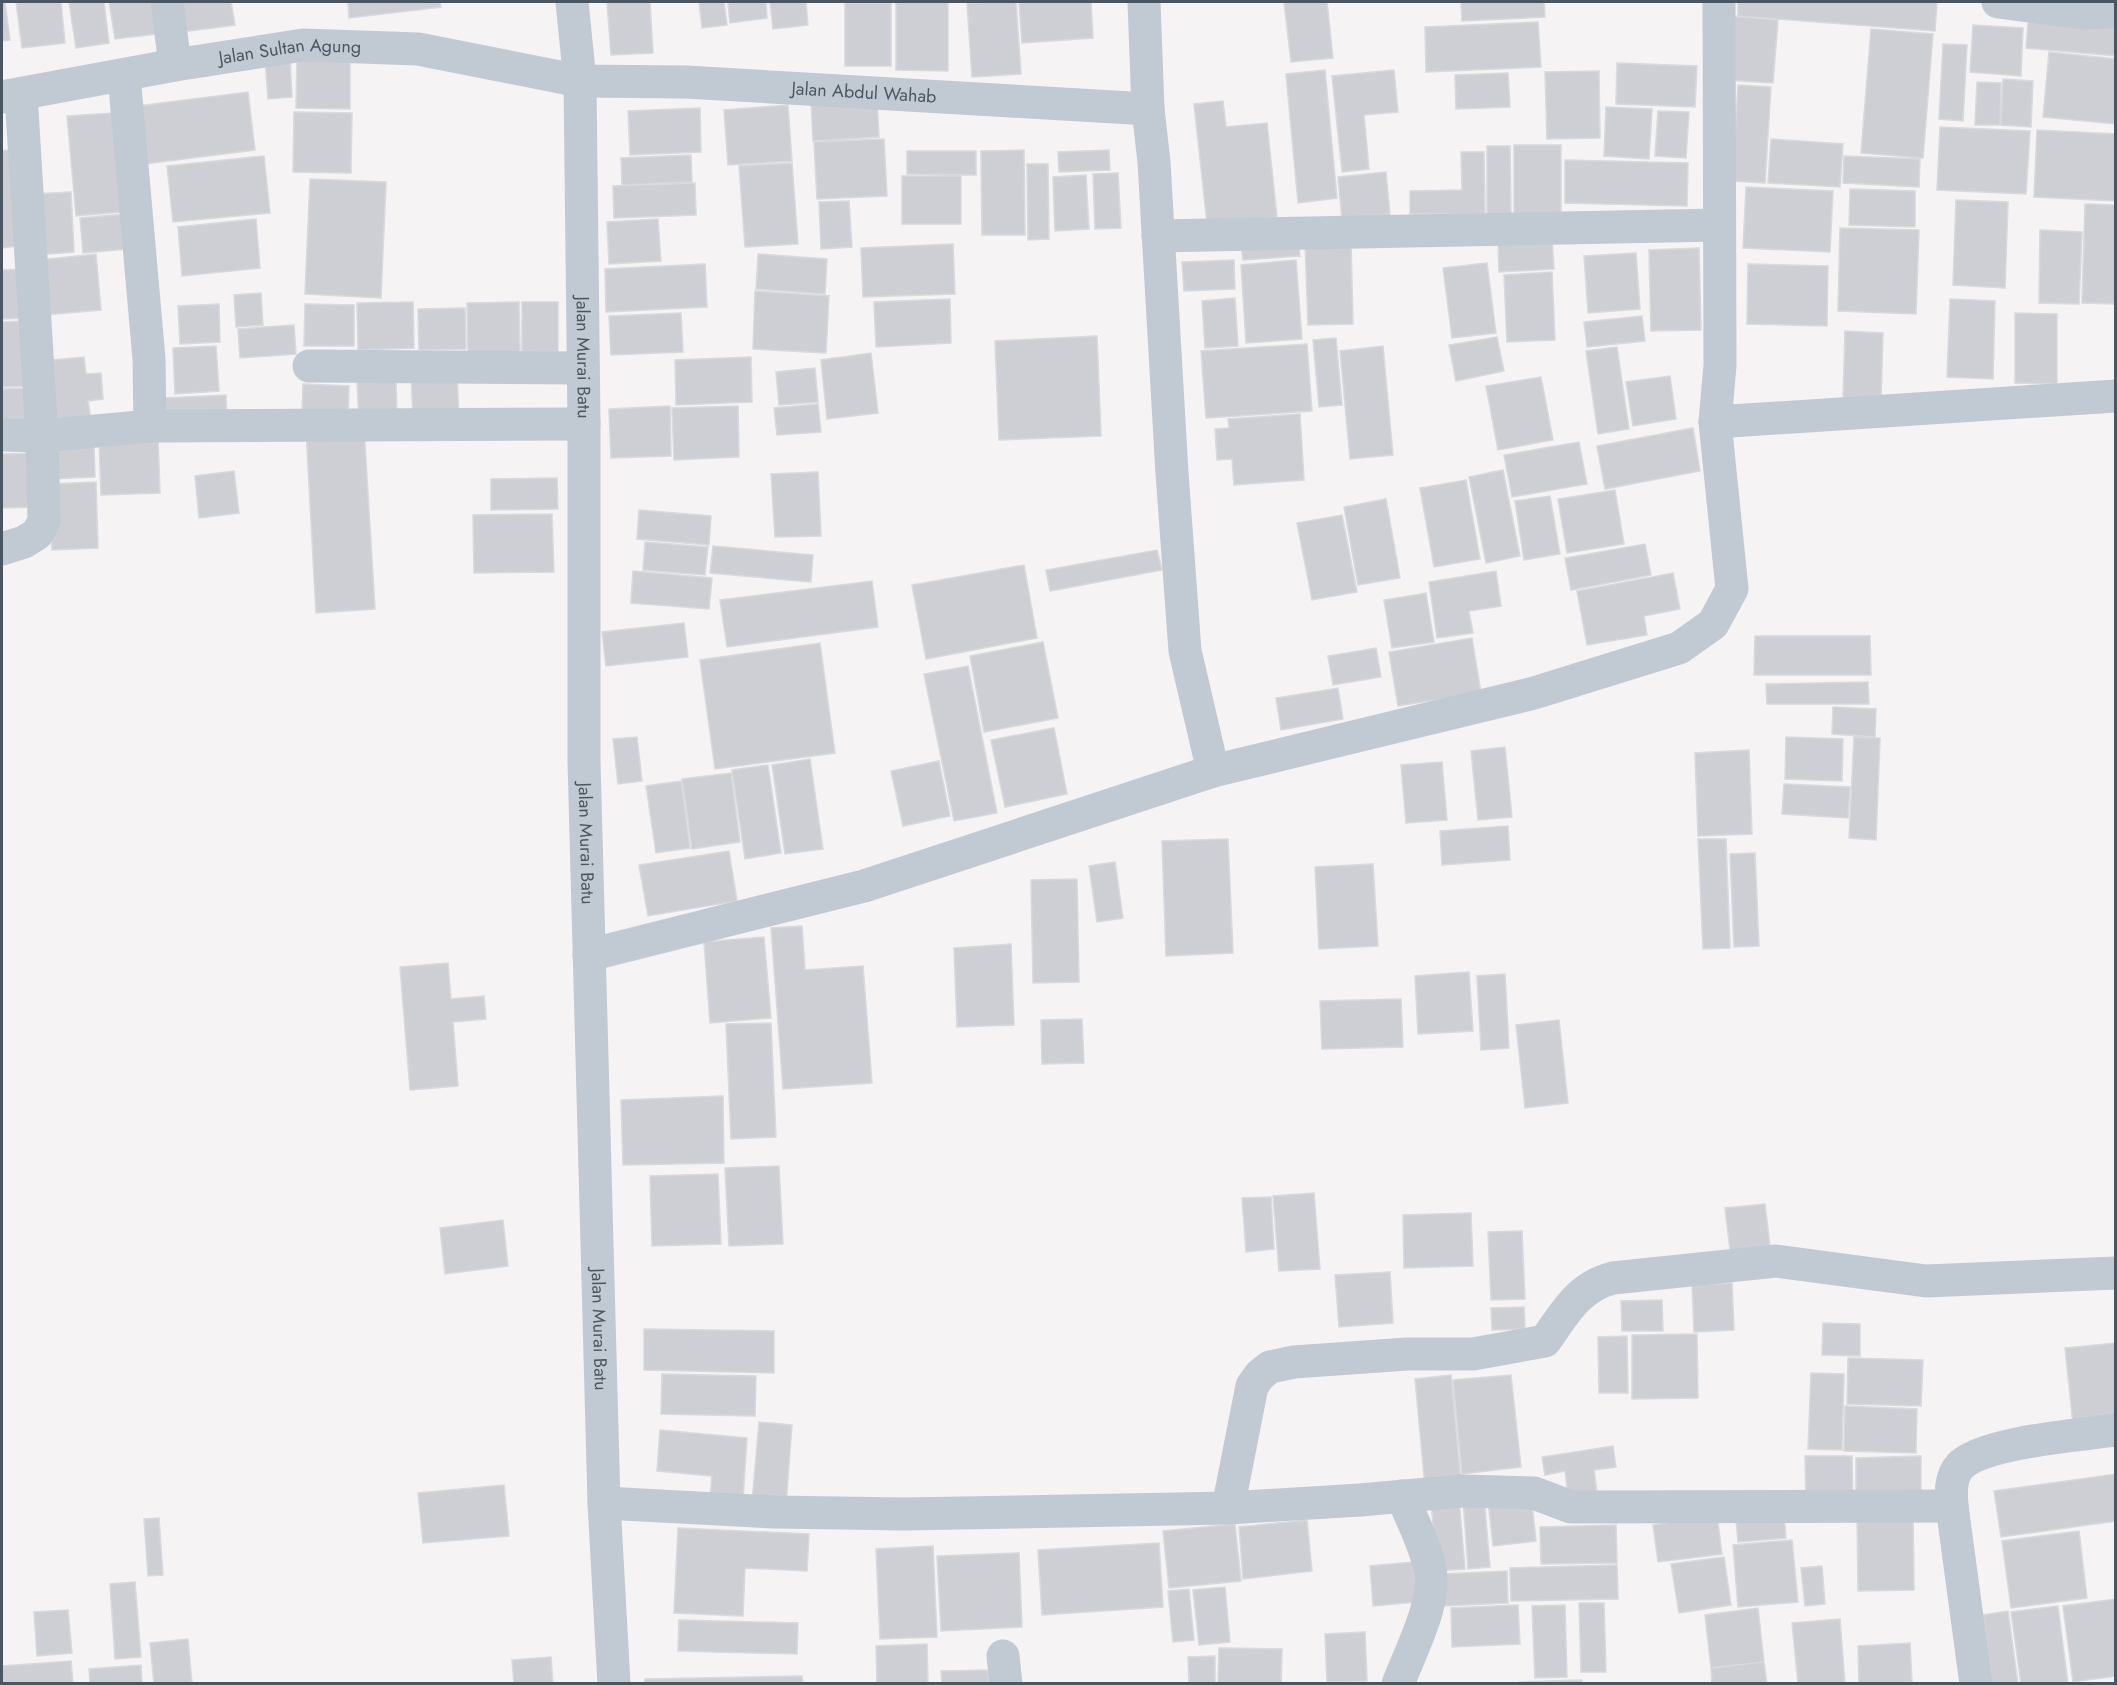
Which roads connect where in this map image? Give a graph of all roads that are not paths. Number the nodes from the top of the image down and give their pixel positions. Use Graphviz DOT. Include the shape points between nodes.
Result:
graph roads {
  1 [pos="167,2"];
  2 [pos="572,2"];
  3 [pos="1144,2"];
  4 [pos="1719,2"];
  5 [pos="1998,2"];
  6 [pos="2115,12"];
  7 [pos="175,65"];
  8 [pos="124,75"];
  9 [pos="580,81"];
  10 [pos="11,95"];
  11 [pos="1148,109"];
  12 [pos="1719,225"];
  13 [pos="1158,236"];
  14 [pos="309,366"];
  15 [pos="583,368"];
  16 [pos="2115,396"];
  17 [pos="1715,422"];
  18 [pos="584,423"];
  19 [pos="150,426"];
  20 [pos="2,435"];
  21 [pos="42,436"];
  22 [pos="2,549"];
  23 [pos="1213,771"];
  24 [pos="589,955"];
  25 [pos="2115,1274"];
  26 [pos="2115,1430"];
  27 [pos="1402,1496"];
  28 [pos="604,1503"];
  29 [pos="1952,1506"];
  30 [pos="1228,1508"];
  31 [pos="614,1683"];
  32 [pos="1398,1683"];
  33 [pos="1976,1683"];
  1 -- 7 [label="street"];
  2 -- 9 [label="street, Jalan Murai Batu"];
  3 -- 11 [label="street"];
  4 -- 12 [label="street"];
  5 -- 6 [label="street" via="2083,13"];
  7 -- 8 [label="street, Jalan Sultan Agung"];
  7 -- 9 [label="street, Jalan Sultan Agung" via="303,45 418,49"];
  8 -- 10 [label="street, Jalan Sultan Agung"];
  8 -- 19 [label="street" via="149,359"];
  9 -- 11 [label="street, Jalan Abdul Wahab" via="686,82"];
  9 -- 15 [label="street, Jalan Murai Batu"];
  10 -- 21 [label="street"];
  11 -- 13 [label="street"];
  12 -- 13 [label="street"];
  12 -- 17 [label="street" via="1720,365"];
  13 -- 23 [label="street" via="1185,651"];
  14 -- 15 [label="street"];
  15 -- 18 [label="street, Jalan Murai Batu"];
  16 -- 17 [label="street"];
  17 -- 23 [label="street" via="1731,589 1713,624 1679,648 1534,693"];
  18 -- 19 [label="street"];
  18 -- 24 [label="street, Jalan Murai Batu" via="584,761"];
  19 -- 21 [label="street"];
  20 -- 21 [label="street"];
  21 -- 22 [label="street" via="44,521 37,534"];
  23 -- 24 [label="street" via="864,886"];
  24 -- 28 [label="street, Jalan Murai Batu"];
  25 -- 30 [label="street" via="1926,1281 1776,1261 1625,1277 1600,1281 1576,1297 1545,1341 1473,1354 1407,1354 1270,1367 1252,1386"];
  26 -- 29 [label="street" via="2007,1447 1977,1456 1959,1467 1955,1475"];
  27 -- 29 [label="street" via="1462,1491 1534,1493 1571,1507"];
  27 -- 30 [label="street"];
  27 -- 32 [label="street" via="1430,1570 1431,1588 1427,1613"];
  28 -- 30 [label="street" via="904,1514"];
  28 -- 31 [label="street, Jalan Murai Batu"];
  29 -- 33 [label="street"];
}
